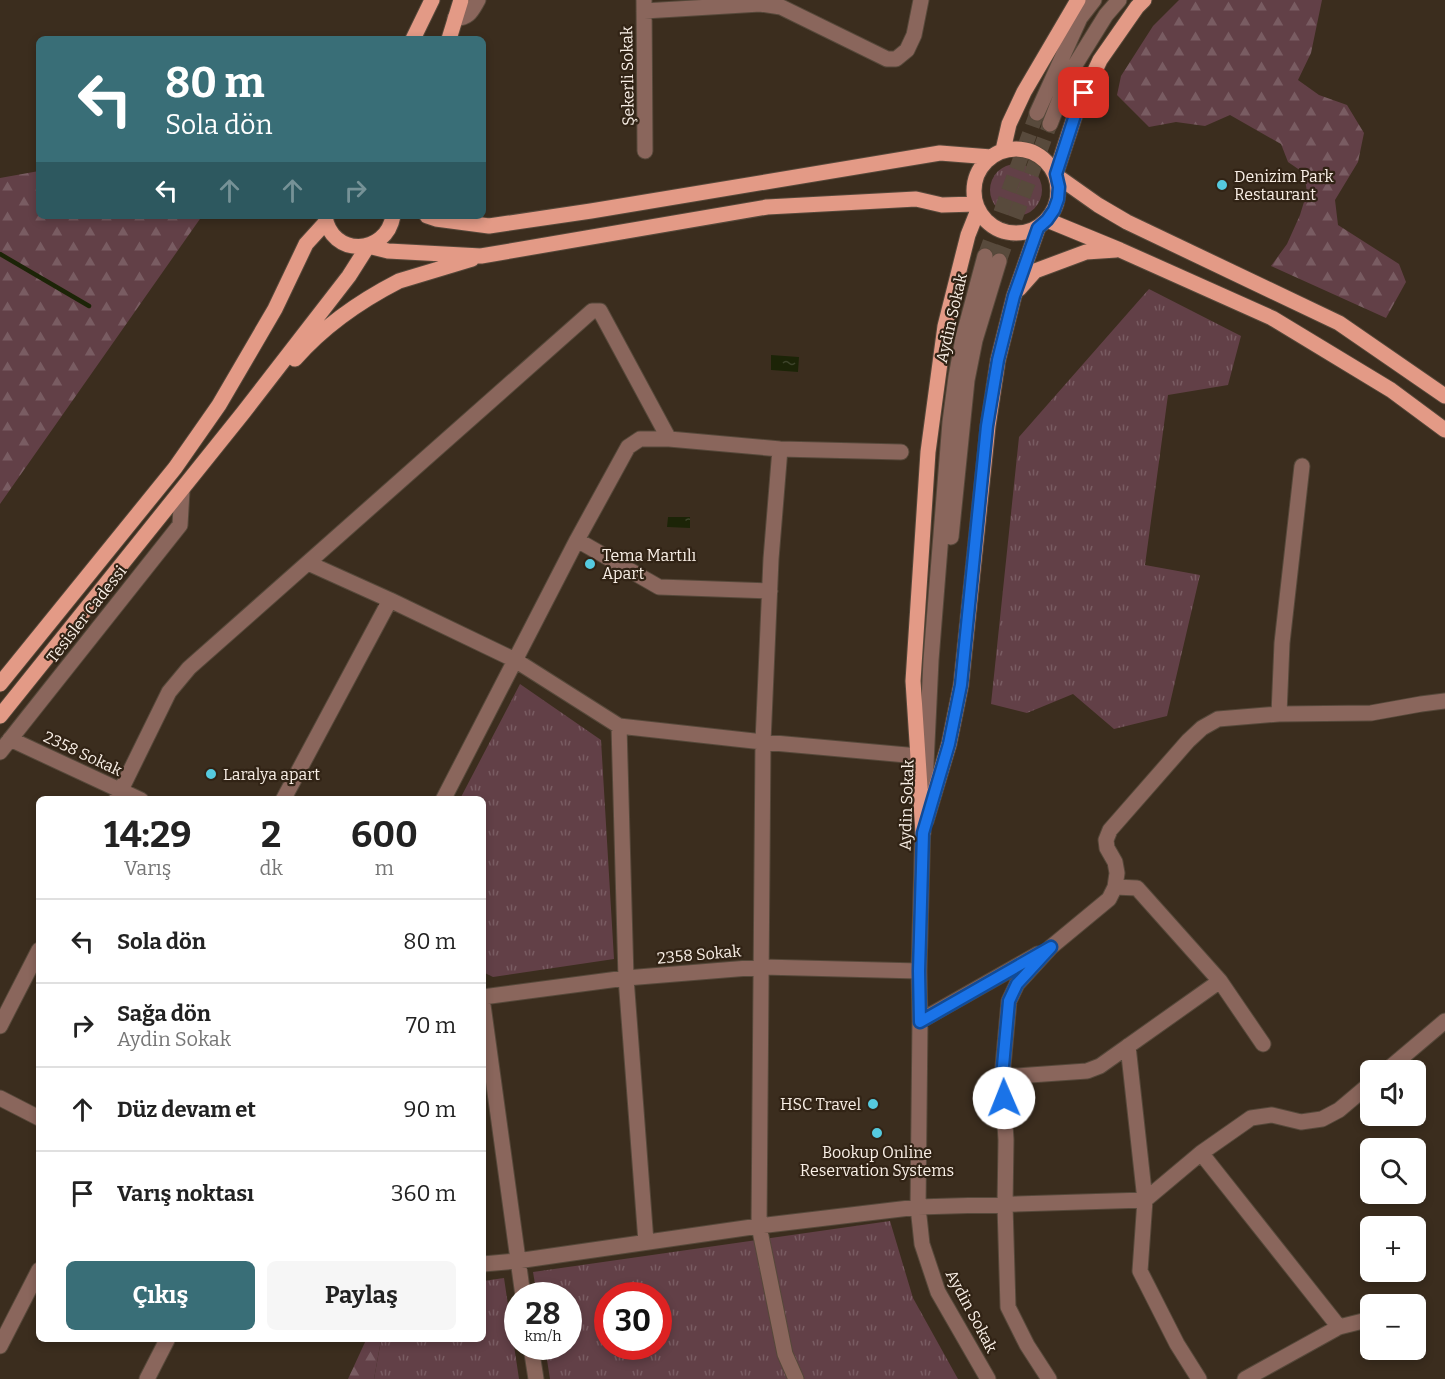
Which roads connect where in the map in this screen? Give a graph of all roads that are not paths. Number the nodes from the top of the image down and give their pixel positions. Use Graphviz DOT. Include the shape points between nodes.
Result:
graph roads {
  1 [pos="432,0"];
  2 [pos="461,0"];
  3 [pos="478,0"];
  4 [pos="921,0"];
  5 [pos="1078,0"];
  6 [pos="1094,0"];
  7 [pos="1119,0"];
  8 [pos="1144,0"];
  9 [pos="782,4"];
  10 [pos="644,6"];
  11 [pos="455,18"];
  12 [pos="414,36"];
  13 [pos="450,36"];
  14 [pos="1037,113"];
  15 [pos="1050,124"];
  16 [pos="645,151"];
  17 [pos="997,153"];
  18 [pos="1056,175"];
  19 [pos="977,207"];
  20 [pos="325,219"];
  21 [pos="393,219"];
  22 [pos="436,219"];
  23 [pos="476,219"];
  24 [pos="1043,224"];
  25 [pos="489,226"];
  26 [pos="368,246"];
  27 [pos="1120,250"];
  28 [pos="481,256"];
  29 [pos="992,258"];
  30 [pos="1014,296"];
  31 [pos="1445,396"];
  32 [pos="243,413"];
  33 [pos="1445,430"];
  34 [pos="669,439"];
  35 [pos="780,449"];
  36 [pos="901,452"];
  37 [pos="1302,466"];
  38 [pos="182,491"];
  39 [pos="577,540"];
  40 [pos="308,563"];
  41 [pos="770,591"];
  42 [pos="390,600"];
  43 [pos="515,660"];
  44 [pos="0,684"];
  45 [pos="1445,701"];
  46 [pos="1279,714"];
  47 [pos="0,716"];
  48 [pos="619,726"];
  49 [pos="10,739"];
  50 [pos="763,742"];
  51 [pos="0,752"];
  52 [pos="918,756"];
  53 [pos="119,795"];
  54 [pos="285,796"];
  55 [pos="445,796"];
  56 [pos="923,833"];
  57 [pos="1115,887"];
  58 [pos="1051,947"];
  59 [pos="36,956"];
  60 [pos="761,967"];
  61 [pos="919,971"];
  62 [pos="626,978"];
  63 [pos="1221,981"];
  64 [pos="486,997"];
  65 [pos="1445,1021"];
  66 [pos="920,1022"];
  67 [pos="0,1026"];
  68 [pos="486,1028"];
  69 [pos="1263,1044"];
  70 [pos="1128,1047"];
  71 [pos="1399,1060"];
  72 [pos="1002,1077"];
  73 [pos="1360,1092"];
  74 [pos="0,1098"];
  75 [pos="36,1116"];
  76 [pos="1202,1153"];
  77 [pos="1145,1200"];
  78 [pos="1005,1205"];
  79 [pos="918,1208"];
  80 [pos="759,1226"];
  81 [pos="646,1242"];
  82 [pos="517,1261"];
  83 [pos="486,1264"];
  84 [pos="36,1276"];
  85 [pos="521,1282"];
  86 [pos="1360,1322"];
  87 [pos="1339,1328"];
  88 [pos="166,1342"];
  89 [pos="0,1346"];
  90 [pos="533,1360"];
  91 [pos="147,1379"];
  92 [pos="536,1379"];
  93 [pos="796,1379"];
  94 [pos="988,1379"];
  95 [pos="1049,1379"];
  96 [pos="1199,1379"];
  97 [pos="1245,1379"];
  1 -- 12 [label="main road"];
  2 -- 11 [label="main road"];
  3 -- 11 [label="street" via="468,15"];
  4 -- 9 [label="street" via="915,35 907,50 896,59 887,59"];
  5 -- 17 [label="main road" via="1024,92"];
  6 -- 14 [label="street" via="1080,18"];
  7 -- 15 [label="street" via="1070,73"];
  8 -- 18 [label="main road" via="1100,60 1077,109"];
  9 -- 10 [label="street"];
  10 -- 16 [label="street, Şekerli Sokak"];
  11 -- 13 [label="main road"];
  17 -- 18 [label="main road" via="1028,149 1049,163"];
  17 -- 19 [label="main road" via="981,167 975,181"];
  17 -- 25 [label="main road" via="940,153"];
  18 -- 24 [label="main road" via="1058,199"];
  18 -- 31 [label="main road" via="1127,222 1339,323"];
  19 -- 24 [label="main road" via="986,221 1011,233"];
  19 -- 28 [label="main road" via="916,200 767,207"];
  19 -- 52 [label="main road" via="945,326 928,452 913,681"];
  20 -- 26 [label="main road" via="338,240 347,245"];
  20 -- 44 [label="main road" via="306,244 275,309 219,405 175,468"];
  21 -- 26 [label="main road" via="386,233"];
  22 -- 25 [label="main road"];
  23 -- 25 [label="main road"];
  24 -- 27 [label="main road"];
  24 -- 30 [label="main road"];
  26 -- 28 [label="main road"];
  26 -- 32 [label="main road"];
  27 -- 30 [label="main road" via="1086,252 1035,271"];
  27 -- 33 [label="main road" via="1272,318 1391,390"];
  28 -- 32 [label="main road" via="399,281 352,309 324,330"];
  29 -- 56 [label="street, Aydin Sokak" via="963,338 950,422 931,660"];
  30 -- 56 [label="main road" via="987,426 961,685 949,744"];
  32 -- 38 [label="main road"];
  34 -- 35 [label="street"];
  34 -- 39 [label="street" via="640,439 628,447"];
  34 -- 40 [label="street" via="600,311 592,311"];
  35 -- 36 [label="street"];
  35 -- 41 [label="street"];
  37 -- 46 [label="street" via="1282,643"];
  38 -- 47 [label="main road"];
  38 -- 49 [label="street, Tesisler Cadessi" via="180,525"];
  39 -- 41 [label="street" via="659,587"];
  39 -- 43 [label="street"];
  40 -- 42 [label="street"];
  40 -- 53 [label="street" via="189,668 169,692"];
  41 -- 50 [label="street"];
  42 -- 43 [label="street"];
  42 -- 54 [label="street"];
  43 -- 48 [label="street"];
  43 -- 55 [label="street"];
  45 -- 46 [label="street" via="1371,713"];
  46 -- 57 [label="street" via="1218,719 1188,741 1110,830 1106,840 1115,862"];
  48 -- 50 [label="street"];
  48 -- 62 [label="street"];
  49 -- 51 [label="street, Tesisler Cadessi"];
  49 -- 53 [label="street, 2358 Sokak"];
  50 -- 52 [label="street"];
  50 -- 60 [label="street"];
  52 -- 56 [label="main road"];
  56 -- 61 [label="street, Aydin Sokak"];
  57 -- 58 [label="street" via="1109,899"];
  57 -- 63 [label="street" via="1137,888"];
  58 -- 66 [label="street"];
  58 -- 72 [label="street" via="1017,984 1009,1001"];
  59 -- 67 [label="street"];
  60 -- 61 [label="street, 2358 Sokak"];
  60 -- 62 [label="street, 2358 Sokak"];
  60 -- 80 [label="street"];
  61 -- 66 [label="street, Aydin Sokak"];
  62 -- 64 [label="street, 2358 Sokak"];
  62 -- 81 [label="street"];
  63 -- 69 [label="street"];
  63 -- 70 [label="street"];
  65 -- 71 [label="street"];
  66 -- 79 [label="street, Aydin Sokak"];
  68 -- 82 [label="street"];
  70 -- 72 [label="street" via="1086,1071"];
  70 -- 77 [label="street"];
  72 -- 78 [label="street"];
  73 -- 76 [label="street" via="1322,1119 1301,1122 1272,1115 1251,1118"];
  74 -- 75 [label="street"];
  76 -- 77 [label="street"];
  76 -- 87 [label="street"];
  77 -- 78 [label="street"];
  77 -- 96 [label="street" via="1140,1270"];
  78 -- 79 [label="street"];
  78 -- 95 [label="street" via="1008,1307"];
  79 -- 80 [label="street"];
  79 -- 94 [label="street, Aydin Sokak" via="922,1244 938,1292"];
  80 -- 81 [label="street"];
  80 -- 93 [label="street" via="785,1354"];
  81 -- 82 [label="street"];
  82 -- 83 [label="street"];
  82 -- 85 [label="street"];
  84 -- 89 [label="street"];
  86 -- 87 [label="street"];
  87 -- 97 [label="street"];
  88 -- 91 [label="street"];
  90 -- 92 [label="street"];
}
